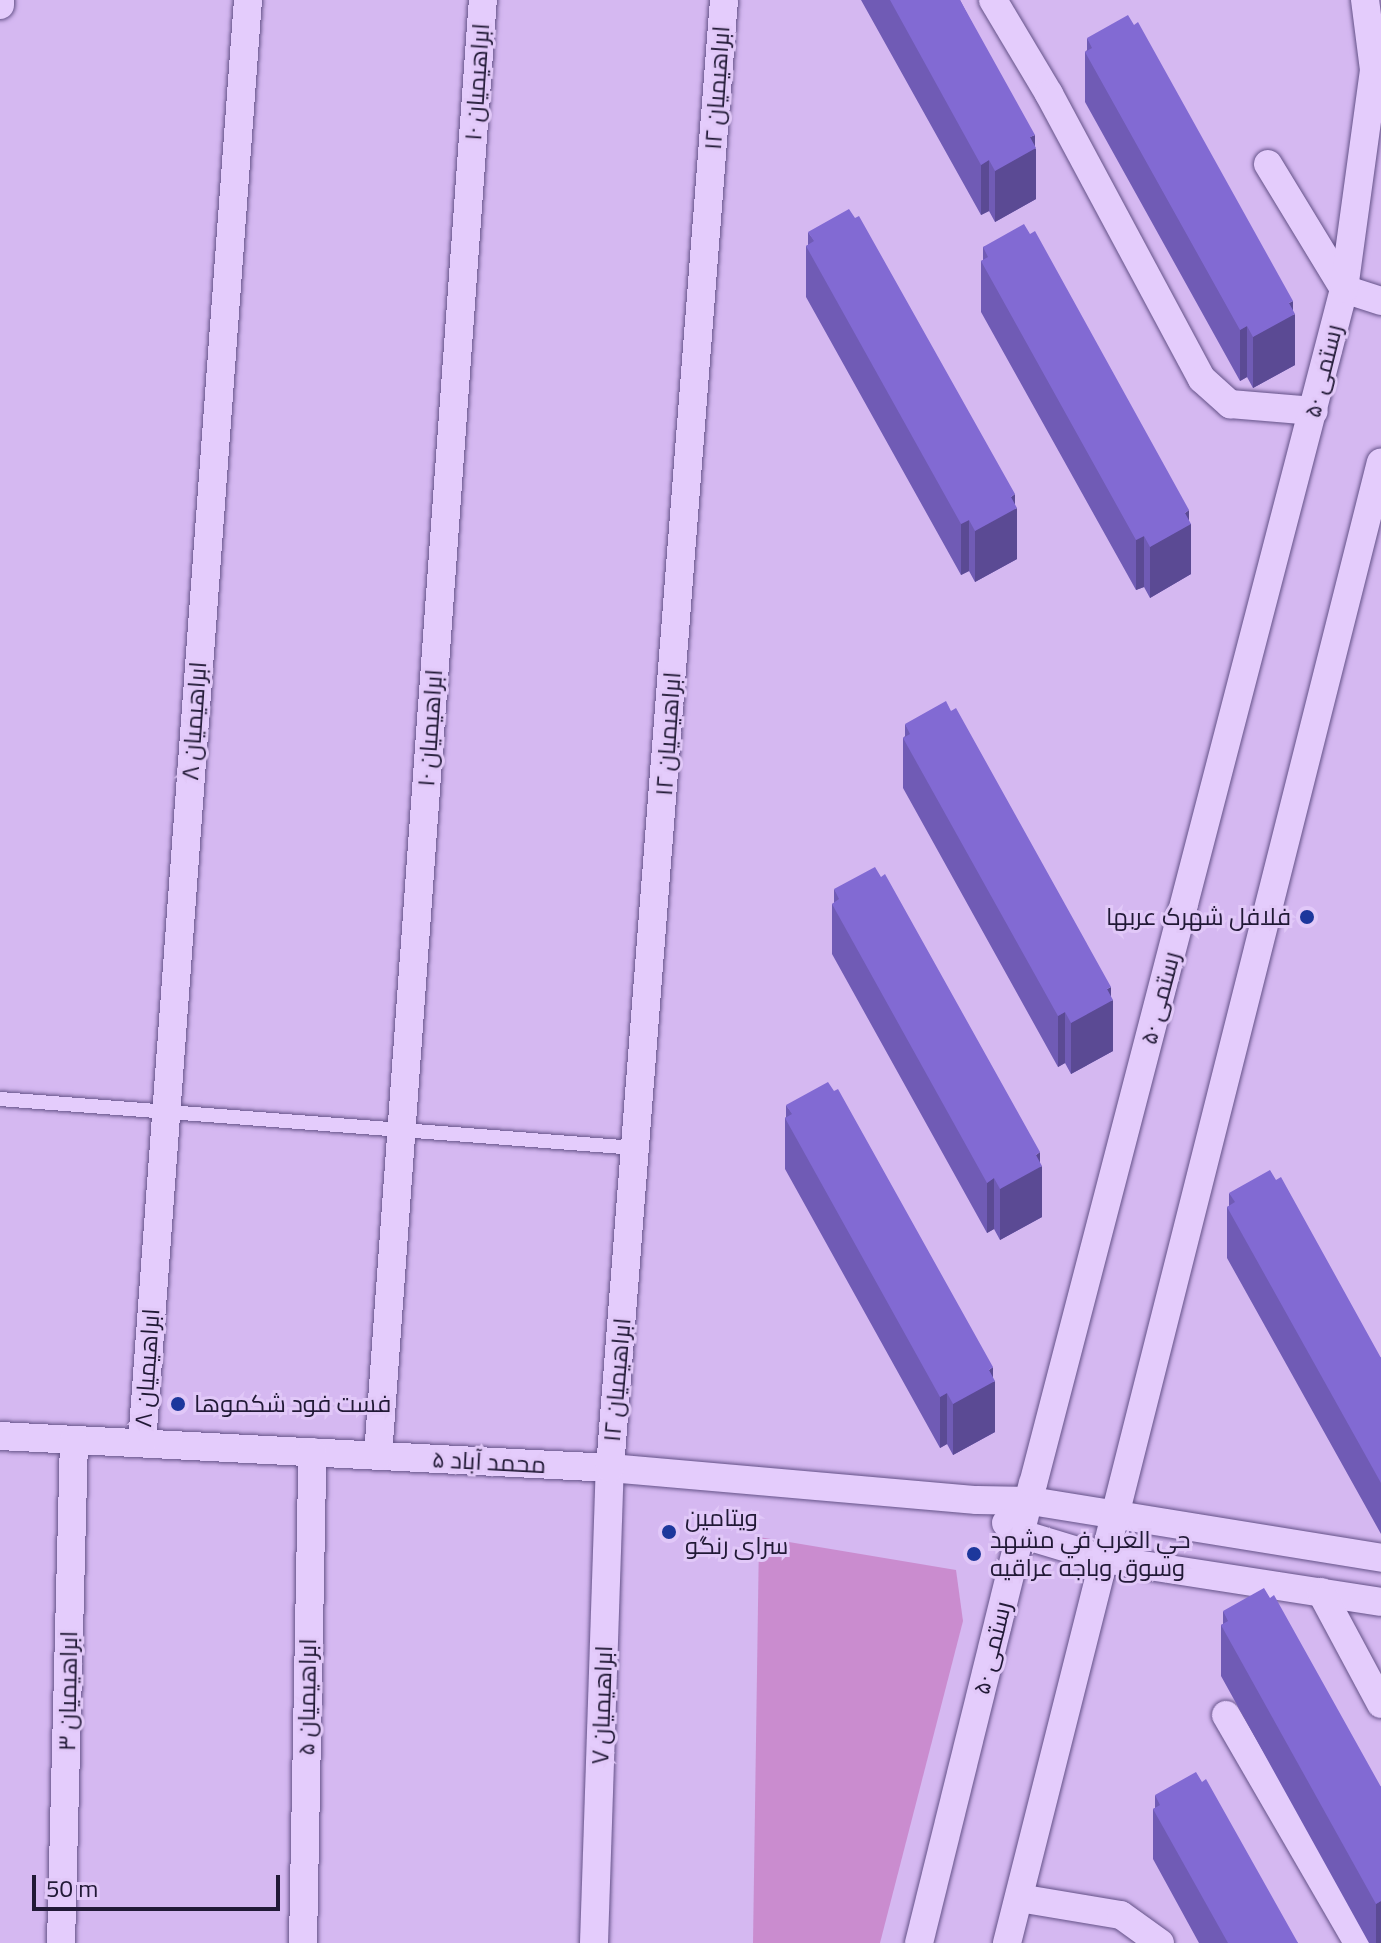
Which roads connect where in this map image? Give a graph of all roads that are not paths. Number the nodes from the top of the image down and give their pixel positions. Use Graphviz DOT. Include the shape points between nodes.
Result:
graph roads {
  1 [pos="248,0"];
  2 [pos="483,0"];
  3 [pos="724,0"];
  4 [pos="993,0"];
  5 [pos="1365,0"];
  6 [pos="1268,164"];
  7 [pos="1344,289"];
  8 [pos="1381,301"];
  9 [pos="1314,411"];
  10 [pos="1381,462"];
  11 [pos="0,1099"];
  12 [pos="166,1112"];
  13 [pos="401,1130"];
  14 [pos="636,1148"];
  15 [pos="0,1436"];
  16 [pos="74,1440"];
  17 [pos="142,1443"];
  18 [pos="312,1452"];
  19 [pos="378,1456"];
  20 [pos="610,1468"];
  21 [pos="977,1500"];
  22 [pos="1031,1501"];
  23 [pos="1115,1516"];
  24 [pos="1021,1534"];
  25 [pos="1381,1558"];
  26 [pos="1104,1559"];
  27 [pos="1321,1592"];
  28 [pos="1381,1602"];
  29 [pos="1381,1704"];
  30 [pos="1226,1715"];
  31 [pos="1019,1898"];
  32 [pos="61,1943"];
  33 [pos="303,1943"];
  34 [pos="594,1943"];
  35 [pos="919,1943"];
  36 [pos="1007,1943"];
  37 [pos="1160,1943"];
  38 [pos="1358,1943"];
  1 -- 12 [label="street, ابراهیمیان ۸"];
  2 -- 13 [label="street, ابراهیمیان ۱۰"];
  3 -- 14 [label="street, ابراهیمیان ۱۲"];
  4 -- 9 [label="street" via="1202,379 1230,404"];
  5 -- 7 [label="street, رستمی ۵۰" via="1374,70"];
  6 -- 7 [label="street"];
  7 -- 8 [label="street"];
  7 -- 9 [label="street, رستمی ۵۰"];
  9 -- 22 [label="street, رستمی ۵۰"];
  10 -- 23 [label="street"];
  11 -- 12 [label="lane"];
  12 -- 13 [label="lane"];
  12 -- 17 [label="street, ابراهیمیان ۸"];
  13 -- 14 [label="lane"];
  13 -- 19 [label="street, ابراهیمیان ۱۰"];
  14 -- 20 [label="street, ابراهیمیان ۱۲"];
  15 -- 16 [label="street, محمد آباد ۵"];
  16 -- 17 [label="street, محمد آباد ۵"];
  16 -- 32 [label="street, ابراهیمیان ۳"];
  17 -- 18 [label="street, محمد آباد ۵"];
  18 -- 19 [label="street, محمد آباد ۵"];
  18 -- 33 [label="street, ابراهیمیان ۵"];
  19 -- 20 [label="street, محمد آباد ۵"];
  20 -- 21 [label="street, محمد آباد ۵"];
  20 -- 34 [label="street, ابراهیمیان ۷"];
  21 -- 22 [label="street, محمد آباد ۵"];
  21 -- 24 [label="street"];
  22 -- 23 [label="street, محمد آباد ۵"];
  22 -- 24 [label="street, رستمی ۵۰"];
  23 -- 25 [label="street, محمد آباد ۵"];
  23 -- 26 [label="street"];
  24 -- 26 [label="street"];
  24 -- 35 [label="street, رستمی ۵۰"];
  26 -- 27 [label="street"];
  26 -- 31 [label="street"];
  27 -- 28 [label="street"];
  27 -- 29 [label="street"];
  30 -- 38 [label="street"];
  31 -- 36 [label="street"];
  31 -- 37 [label="street" via="1121,1915"];
}
